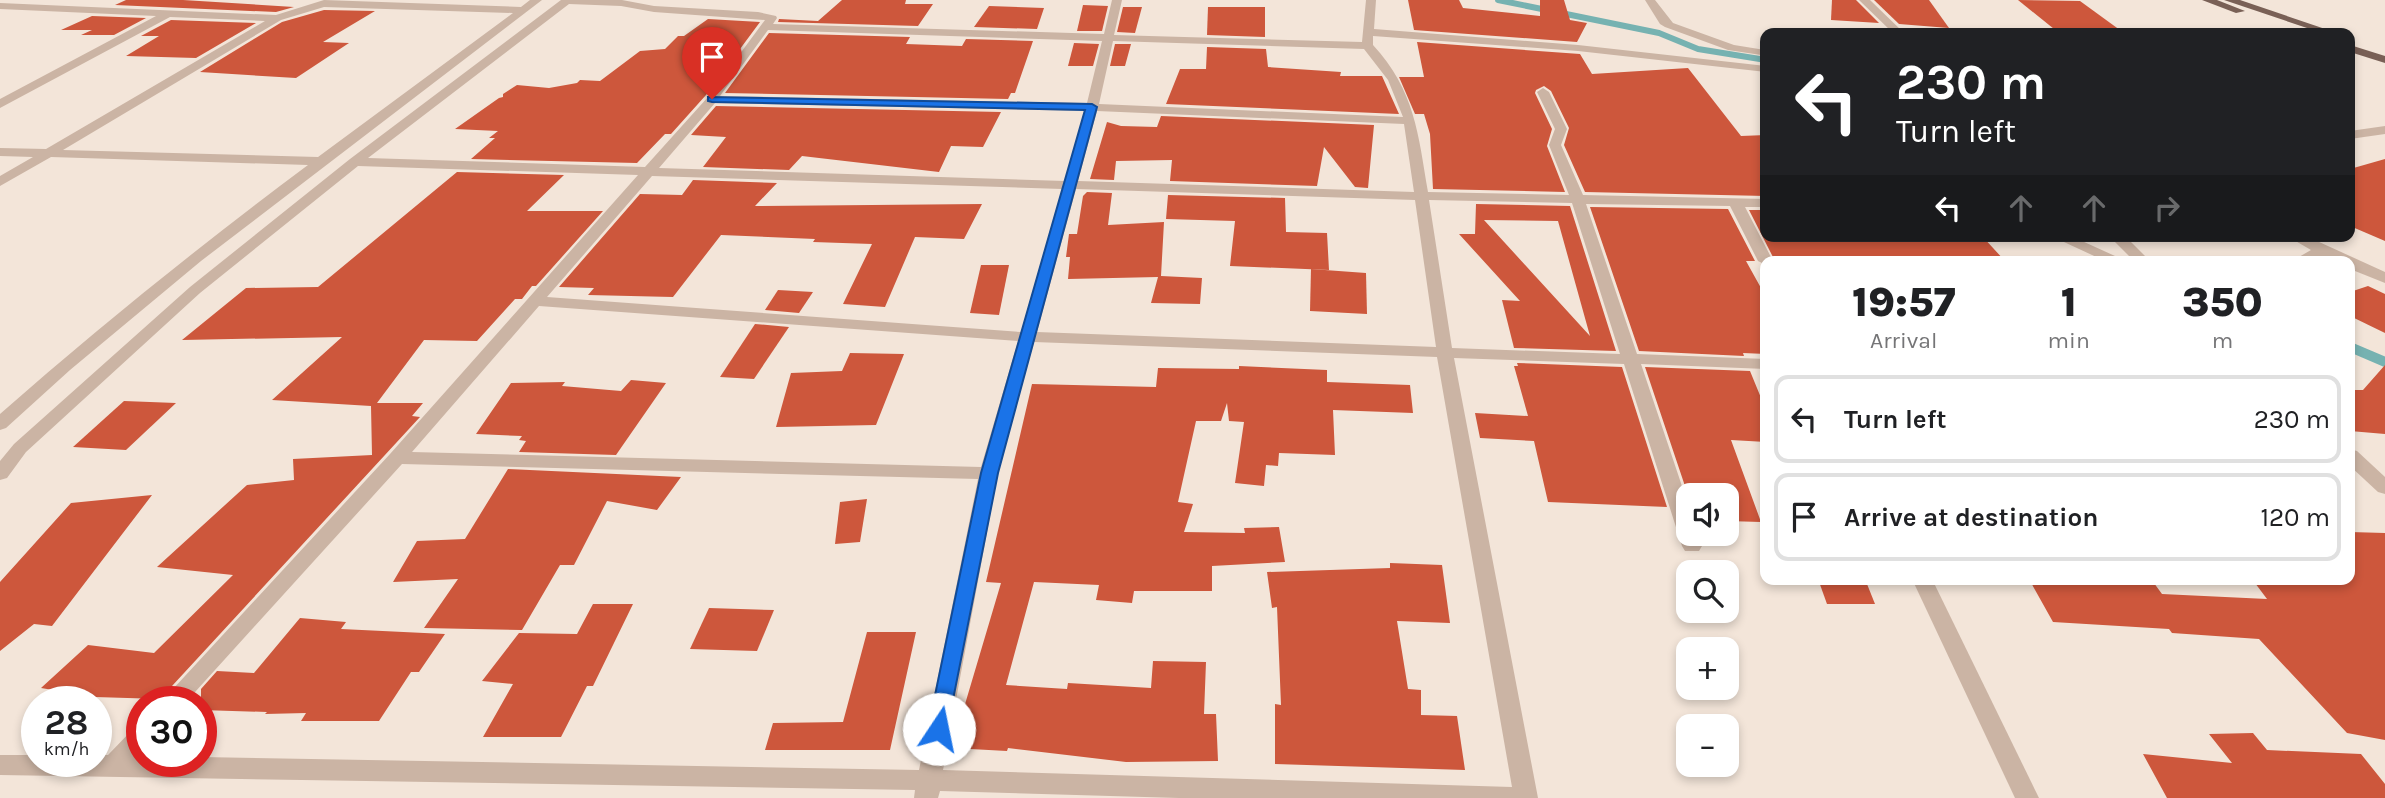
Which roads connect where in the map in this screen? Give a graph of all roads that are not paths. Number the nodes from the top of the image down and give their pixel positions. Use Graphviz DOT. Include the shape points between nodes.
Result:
graph roads {
  1 [pos="537,0"];
  2 [pos="1117,0"];
  3 [pos="1371,0"];
  4 [pos="1650,0"];
  5 [pos="1864,0"];
  6 [pos="2207,0"];
  7 [pos="2229,0"];
  8 [pos="567,1"];
  9 [pos="331,2"];
  10 [pos="0,6"];
  11 [pos="524,10"];
  12 [pos="169,13"];
  13 [pos="277,18"];
  14 [pos="767,27"];
  15 [pos="1894,28"];
  16 [pos="2291,28"];
  17 [pos="2316,28"];
  18 [pos="1110,38"];
  19 [pos="1368,39"];
  20 [pos="2355,41"];
  21 [pos="2355,50"];
  22 [pos="2385,51"];
  23 [pos="1760,52"];
  24 [pos="2385,60"];
  25 [pos="1760,68"];
  26 [pos="1543,92"];
  27 [pos="712,99"];
  28 [pos="0,104"];
  29 [pos="1092,107"];
  30 [pos="1410,121"];
  31 [pos="2385,130"];
  32 [pos="2355,134"];
  33 [pos="0,152"];
  34 [pos="50,153"];
  35 [pos="317,161"];
  36 [pos="355,162"];
  37 [pos="647,171"];
  38 [pos="0,182"];
  39 [pos="1070,184"];
  40 [pos="1420,196"];
  41 [pos="1578,199"];
  42 [pos="1735,202"];
  43 [pos="1760,203"];
  44 [pos="2073,242"];
  45 [pos="2122,242"];
  46 [pos="2305,242"];
  47 [pos="2321,251"];
  48 [pos="1763,256"];
  49 [pos="2107,256"];
  50 [pos="2138,256"];
  51 [pos="2310,256"];
  52 [pos="2333,256"];
  53 [pos="2355,265"];
  54 [pos="2385,278"];
  55 [pos="537,301"];
  56 [pos="1028,337"];
  57 [pos="1445,354"];
  58 [pos="1630,359"];
  59 [pos="1760,364"];
  60 [pos="0,424"];
  61 [pos="397,458"];
  62 [pos="2355,460"];
  63 [pos="989,473"];
  64 [pos="0,474"];
  65 [pos="2385,488"];
  66 [pos="1676,498"];
  67 [pos="1925,585"];
  68 [pos="187,686"];
  69 [pos="126,752"];
  70 [pos="0,765"];
  71 [pos="114,765"];
  72 [pos="928,789"];
  73 [pos="1515,798"];
  74 [pos="1526,798"];
  75 [pos="2027,798"];
  1 -- 11 [label="street"];
  2 -- 18 [label="street"];
  3 -- 19 [label="street"];
  4 -- 23 [label="street" via="1670,25 1732,48"];
  5 -- 15 [label="street"];
  6 -- 16 [label="main road"];
  7 -- 17 [label="main road"];
  8 -- 14 [label="street" via="768,16 772,18"];
  8 -- 36 [label="street"];
  9 -- 11 [label="street"];
  9 -- 13 [label="street"];
  10 -- 12 [label="street"];
  11 -- 35 [label="street"];
  12 -- 13 [label="street"];
  12 -- 28 [label="street"];
  13 -- 34 [label="street"];
  14 -- 18 [label="street"];
  14 -- 27 [label="street"];
  18 -- 19 [label="street"];
  18 -- 29 [label="street"];
  19 -- 25 [label="street" via="1578,48"];
  19 -- 30 [label="street" via="1394,77"];
  20 -- 22 [label="main road"];
  21 -- 24 [label="main road"];
  26 -- 41 [label="street" via="1561,129 1555,145"];
  27 -- 29 [label="street"];
  27 -- 37 [label="street"];
  29 -- 30 [label="street"];
  29 -- 39 [label="street"];
  30 -- 40 [label="street"];
  31 -- 32 [label="street"];
  33 -- 34 [label="street"];
  34 -- 35 [label="street"];
  34 -- 38 [label="street"];
  35 -- 60 [label="street" via="147,296"];
  36 -- 37 [label="street"];
  36 -- 64 [label="street" via="149,329 20,448"];
  37 -- 39 [label="street"];
  37 -- 55 [label="street"];
  39 -- 40 [label="street"];
  39 -- 56 [label="street"];
  40 -- 41 [label="street"];
  40 -- 57 [label="street"];
  41 -- 42 [label="street"];
  41 -- 58 [label="street"];
  42 -- 43 [label="street"];
  42 -- 48 [label="street"];
  44 -- 49 [label="street"];
  45 -- 50 [label="street"];
  46 -- 47 [label="street"];
  47 -- 51 [label="street"];
  47 -- 52 [label="street"];
  53 -- 54 [label="street"];
  55 -- 56 [label="street"];
  55 -- 61 [label="street"];
  56 -- 57 [label="street"];
  56 -- 63 [label="street"];
  57 -- 58 [label="street"];
  57 -- 74 [label="street"];
  58 -- 59 [label="street"];
  58 -- 66 [label="street"];
  61 -- 63 [label="street"];
  61 -- 68 [label="street"];
  62 -- 65 [label="street"];
  63 -- 72 [label="street"];
  67 -- 75 [label="street"];
  69 -- 71 [label="street"];
  70 -- 71 [label="street"];
  71 -- 72 [label="street"];
  72 -- 73 [label="street"];
}
